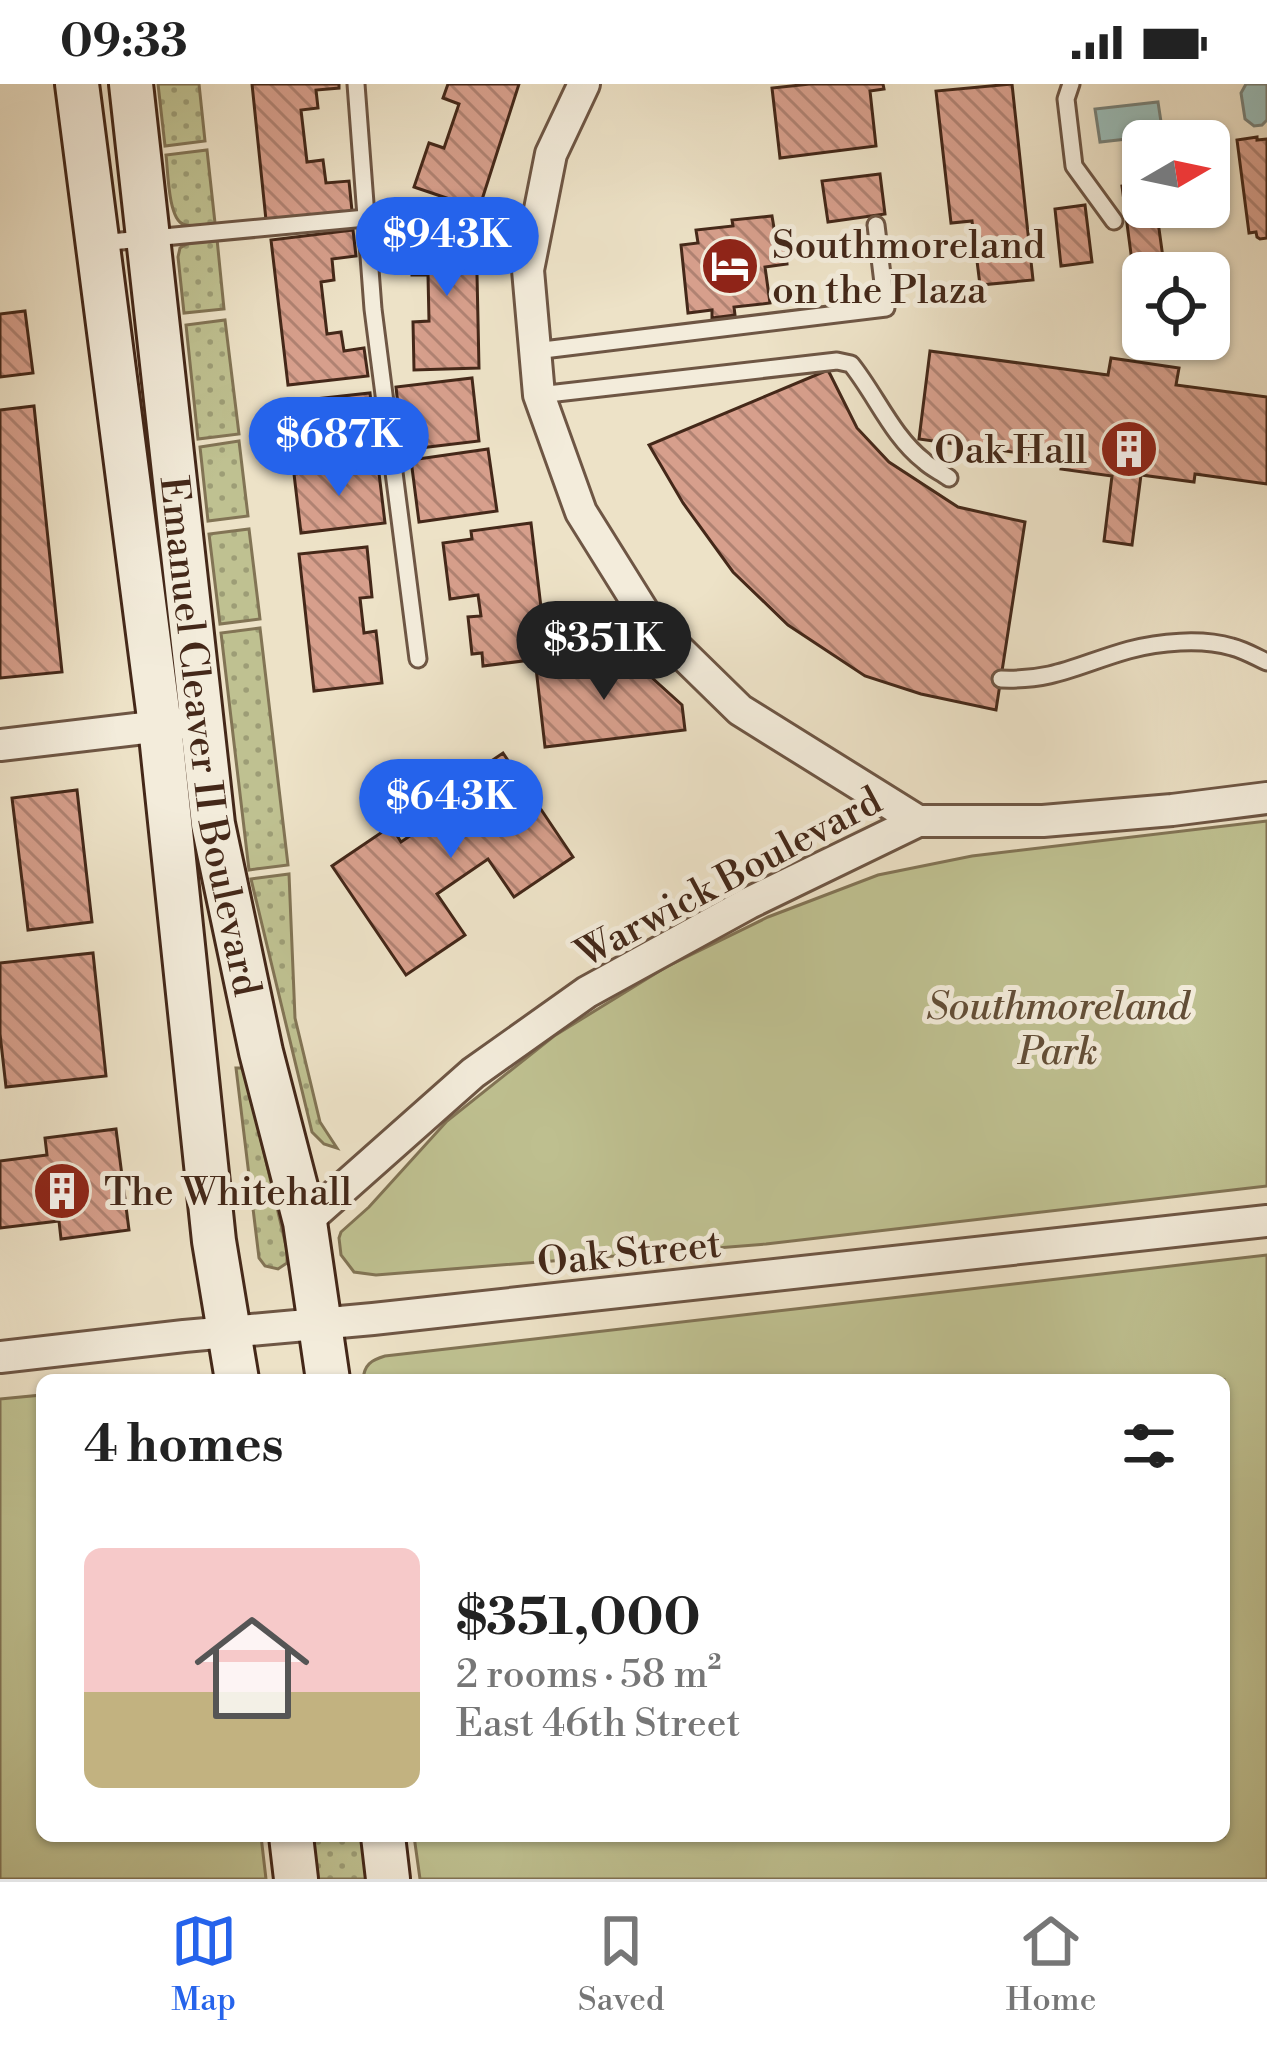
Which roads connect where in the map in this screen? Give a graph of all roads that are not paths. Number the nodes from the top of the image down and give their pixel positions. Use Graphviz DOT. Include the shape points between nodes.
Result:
graph roads {
  1 [pos="77,84"];
  2 [pos="131,84"];
  3 [pos="356,84"];
  4 [pos="584,84"];
  5 [pos="1071,84"];
  6 [pos="366,218"];
  7 [pos="1114,221"];
  8 [pos="876,225"];
  9 [pos="148,238"];
  10 [pos="98,243"];
  11 [pos="535,351"];
  12 [pos="539,395"];
  13 [pos="950,478"];
  14 [pos="418,659"];
  15 [pos="1267,662"];
  16 [pos="1001,679"];
  17 [pos="181,724"];
  18 [pos="0,745"];
  19 [pos="1267,798"];
  20 [pos="918,820"];
  21 [pos="1267,1220"];
  22 [pos="305,1222"];
  23 [pos="321,1324"];
  24 [pos="229,1332"];
  25 [pos="0,1357"];
  26 [pos="236,1374"];
  27 [pos="327,1374"];
  28 [pos="292,1842"];
  29 [pos="384,1842"];
  30 [pos="296,1879"];
  31 [pos="388,1879"];
  1 -- 10 [label="main road, Emanuel Cleaver II Boulevard"];
  2 -- 9 [label="main road, Emanuel Cleaver II Boulevard"];
  3 -- 6 [label="lane"];
  4 -- 11 [label="street" via="550,154 528,270"];
  5 -- 7 [label="lane" via="1074,166"];
  6 -- 9 [label="lane"];
  6 -- 14 [label="lane"];
  8 -- 11 [label="lane" via="886,308"];
  9 -- 10 [label="lane"];
  9 -- 17 [label="main road, Emanuel Cleaver II Boulevard"];
  10 -- 17 [label="main road, Emanuel Cleaver II Boulevard"];
  11 -- 12 [label="street"];
  12 -- 13 [label="lane" via="851,364 903,440"];
  12 -- 20 [label="street" via="580,512 649,621 740,710"];
  15 -- 16 [label="lane" via="1230,646 1184,642 1034,680"];
  17 -- 18 [label="street"];
  17 -- 22 [label="main road, Emanuel Cleaver II Boulevard"];
  17 -- 24 [label="main road, Emanuel Cleaver II Boulevard" via="198,1099"];
  19 -- 20 [label="street, Warwick Boulevard" via="1043,821"];
  20 -- 22 [label="street, Warwick Boulevard" via="586,992 473,1073"];
  21 -- 23 [label="street, Oak Street"];
  22 -- 23 [label="main road, Emanuel Cleaver II Boulevard"];
  23 -- 24 [label="street, Oak Street"];
  23 -- 27 [label="main road, Emanuel Cleaver II Boulevard"];
  24 -- 25 [label="street, Oak Street"];
  24 -- 26 [label="main road, Emanuel Cleaver II Boulevard"];
  28 -- 30 [label="main road"];
  29 -- 31 [label="main road"];
}
